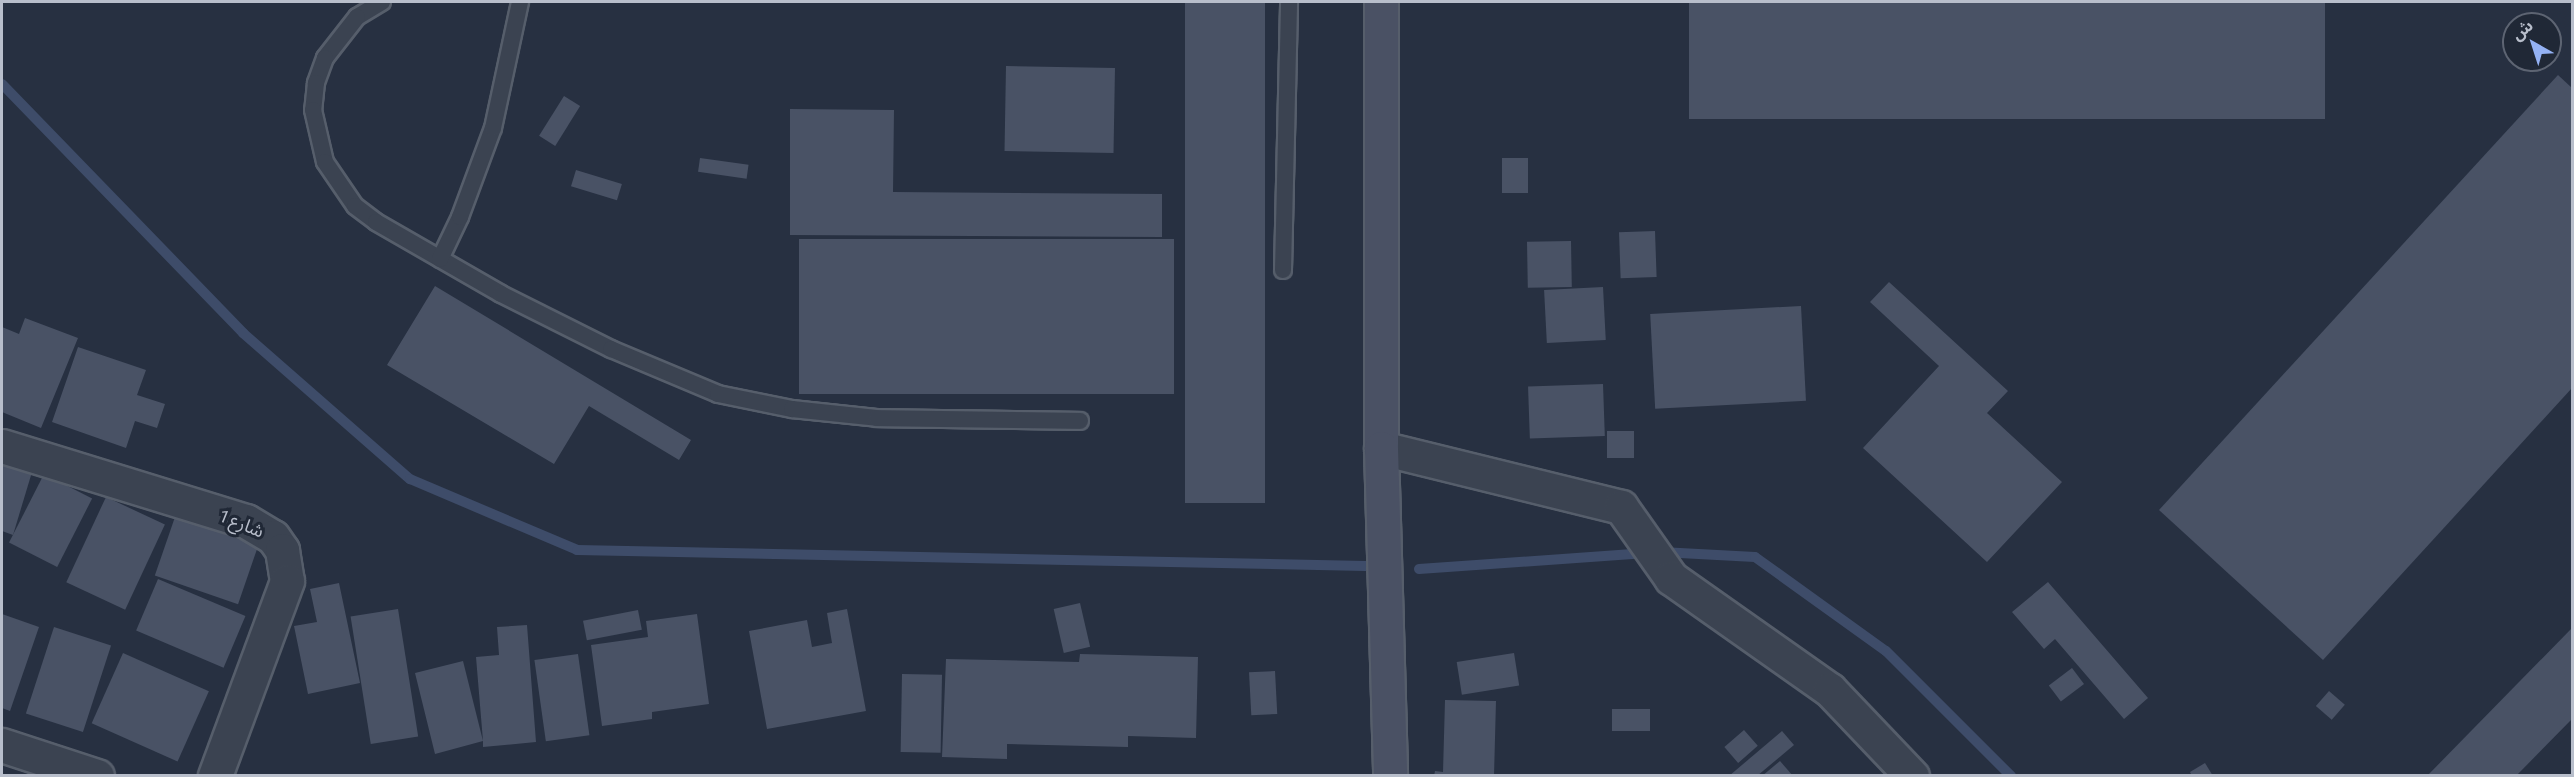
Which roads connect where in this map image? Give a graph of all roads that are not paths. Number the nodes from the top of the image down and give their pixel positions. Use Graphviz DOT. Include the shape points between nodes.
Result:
graph roads {
  1 [pos="382,2"];
  2 [pos="519,2"];
  3 [pos="1289,2"];
  4 [pos="1380,2"];
  5 [pos="440,259"];
  6 [pos="1283,270"];
  7 [pos="1080,421"];
  8 [pos="2,446"];
  9 [pos="1381,448"];
  10 [pos="2,744"];
  11 [pos="62,771"];
  12 [pos="1388,775"];
  13 [pos="97,776"];
  14 [pos="215,776"];
  15 [pos="1912,776"];
  1 -- 5 [label="lane" via="357,17 325,58 316,83 317,137 324,162 355,206"];
  2 -- 5 [label="lane" via="493,128"];
  3 -- 6 [label="lane"];
  4 -- 9 [label="main road"];
  5 -- 7 [label="lane" via="611,349 718,394 792,409 877,418"];
  8 -- 14 [label="street, شارع 1" via="246,521 273,537 282,550 287,581"];
  9 -- 12 [label="main road"];
  9 -- 15 [label="street" via="1622,507 1671,578 1830,690"];
  10 -- 11 [label="street"];
  11 -- 13 [label="street"];
}
